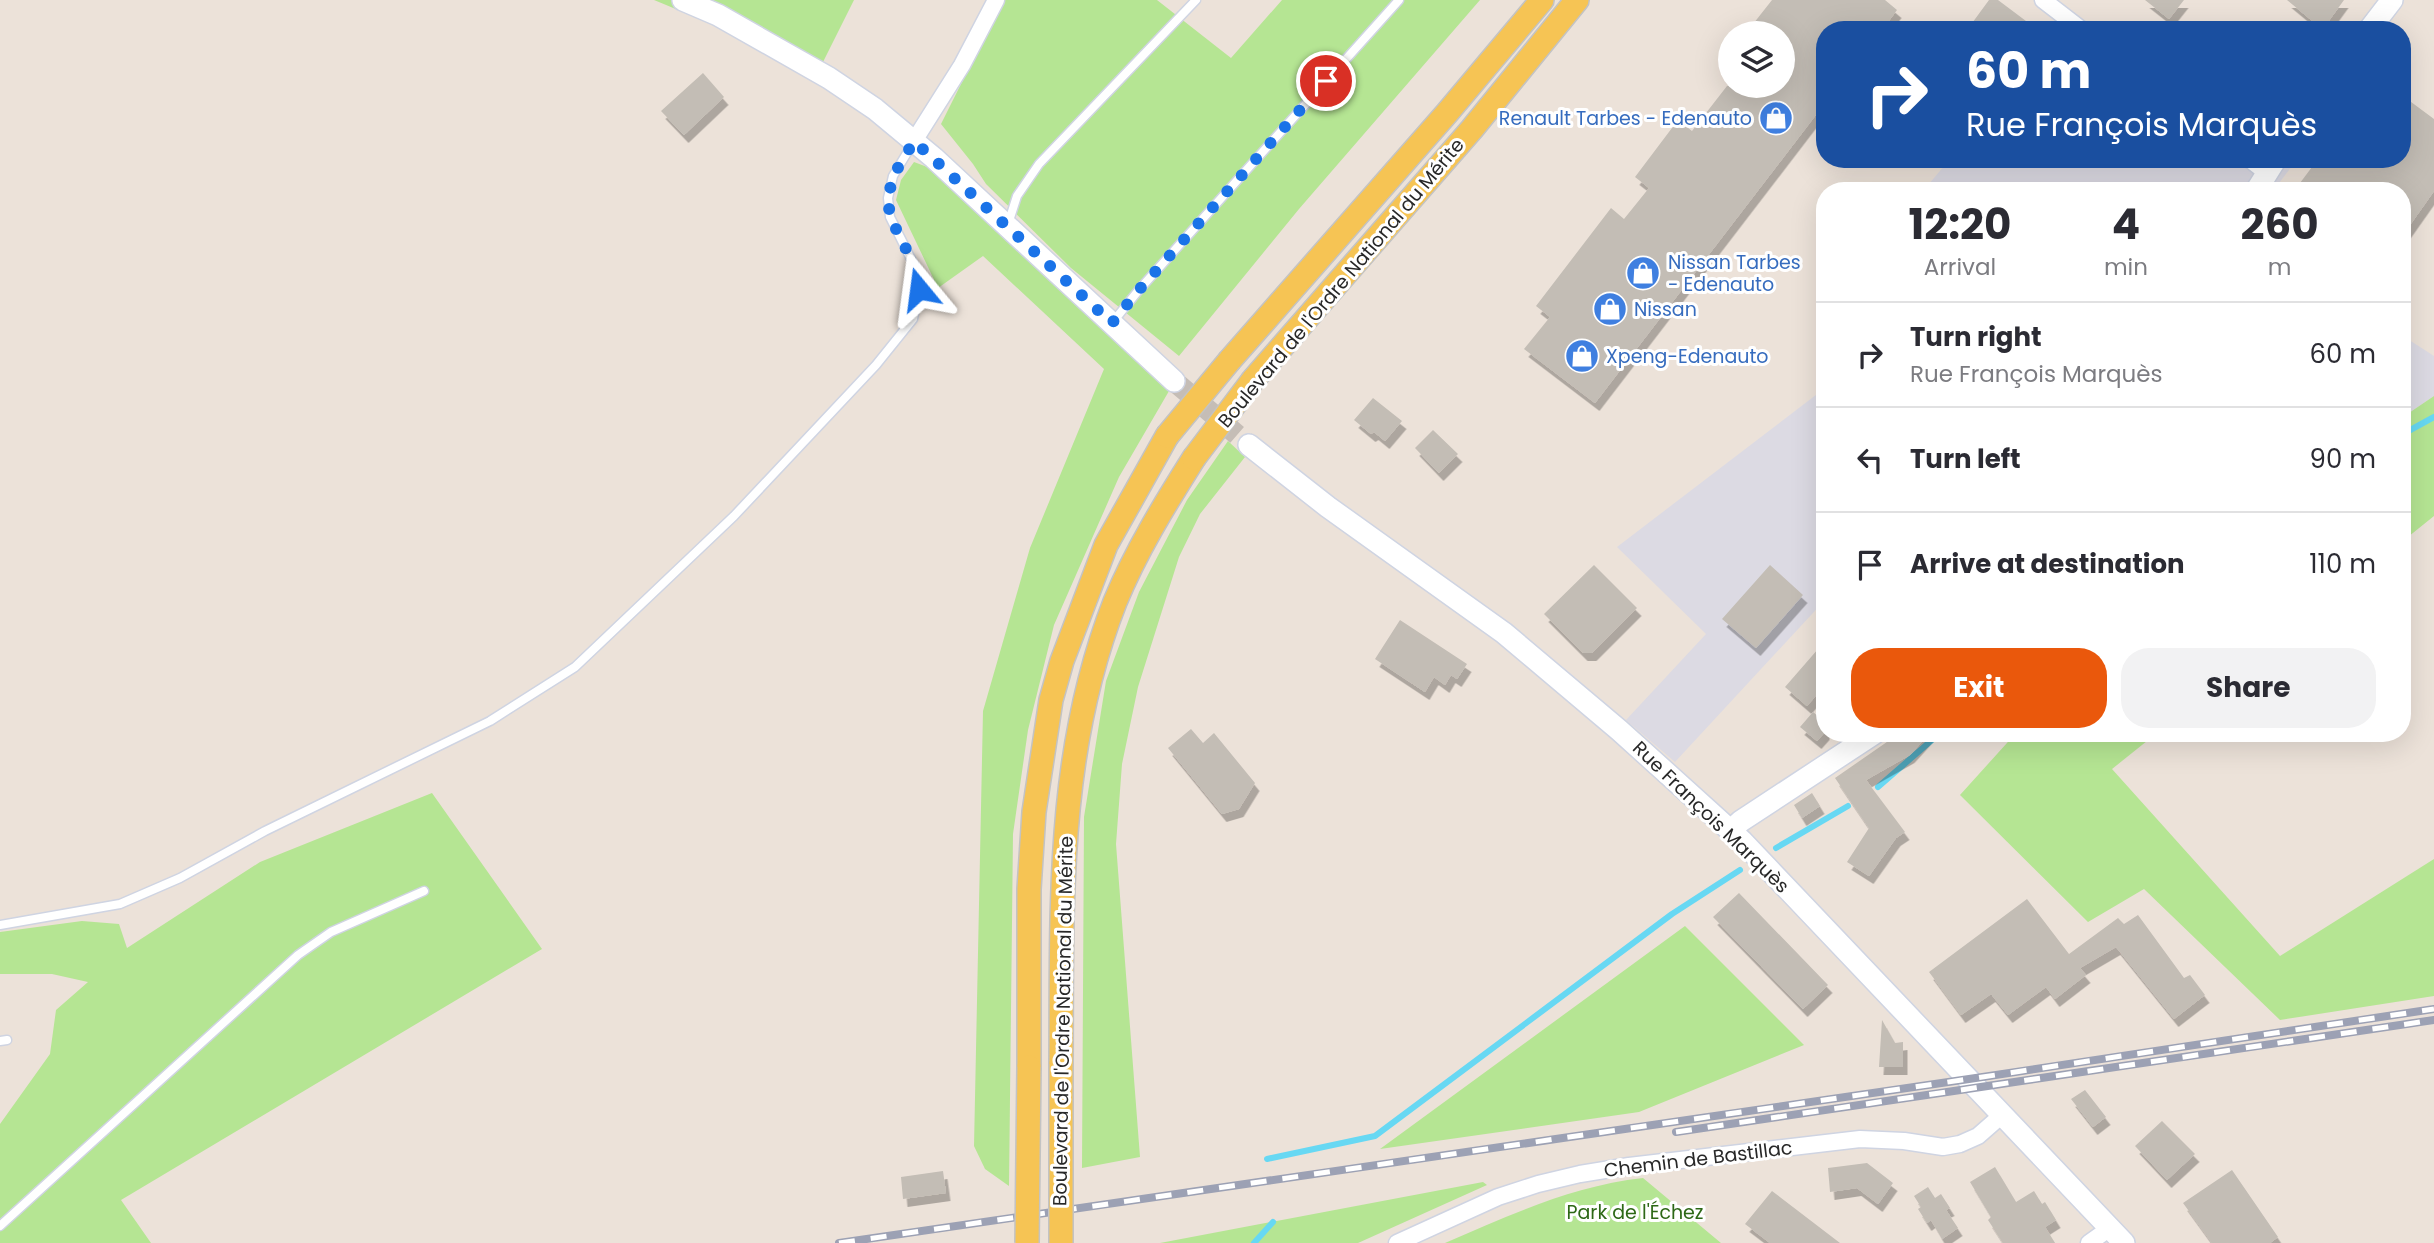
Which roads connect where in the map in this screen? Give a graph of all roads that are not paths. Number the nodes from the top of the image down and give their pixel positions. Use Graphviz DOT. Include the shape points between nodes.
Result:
graph roads {
  1 [pos="683,0"];
  2 [pos="996,0"];
  3 [pos="1196,0"];
  4 [pos="1399,0"];
  5 [pos="1542,0"];
  6 [pos="1577,0"];
  7 [pos="1588,0"];
  8 [pos="2043,0"];
  9 [pos="2392,0"];
  10 [pos="2070,21"];
  11 [pos="2376,21"];
  12 [pos="1560,22"];
  13 [pos="914,141"];
  14 [pos="1007,226"];
  15 [pos="1112,323"];
  16 [pos="1174,381"];
  17 [pos="1249,445"];
  18 [pos="1861,742"];
  19 [pos="1730,831"];
  20 [pos="424,891"];
  21 [pos="0,925"];
  22 [pos="2002,1115"];
  23 [pos="0,1226"];
  24 [pos="2117,1236"];
  25 [pos="1027,1243"];
  26 [pos="1061,1243"];
  27 [pos="1397,1243"];
  28 [pos="2089,1243"];
  1 -- 13 [label="street" via="829,78"];
  2 -- 13 [label="street"];
  3 -- 14 [label="lane" via="1039,164 1017,196"];
  4 -- 15 [label="lane"];
  5 -- 25 [label="main road, Boulevard de l'Ordre National du Mérite, bridge" via="1167,436 1106,545 1051,700 1034,812"];
  6 -- 12 [label="main road, Boulevard de l'Ordre National du Mérite"];
  7 -- 12 [label="street"];
  8 -- 10 [label="street"];
  9 -- 11 [label="street"];
  12 -- 26 [label="main road, Boulevard de l'Ordre National du Mérite, bridge" via="1472,130 1253,380 1194,458 1153,523 1116,600 1077,728 1068,795 1062,896"];
  13 -- 14 [label="street"];
  13 -- 21 [label="lane" via="893,176 888,198 890,217 915,267 919,289 912,319 876,365 734,516 575,667 490,721 265,831 180,878 120,904"];
  14 -- 15 [label="street"];
  15 -- 16 [label="street"];
  17 -- 19 [label="street, Rue François Marquès" via="1504,634"];
  18 -- 19 [label="street"];
  19 -- 22 [label="street, Rue François Marquès"];
  20 -- 23 [label="lane" via="331,932 298,955"];
  22 -- 24 [label="street, Rue François Marquès"];
  22 -- 27 [label="street, Chemin de Bastillac" via="1978,1136 1943,1147 1860,1139 1580,1174 1498,1197"];
  24 -- 28 [label="street"];
}
